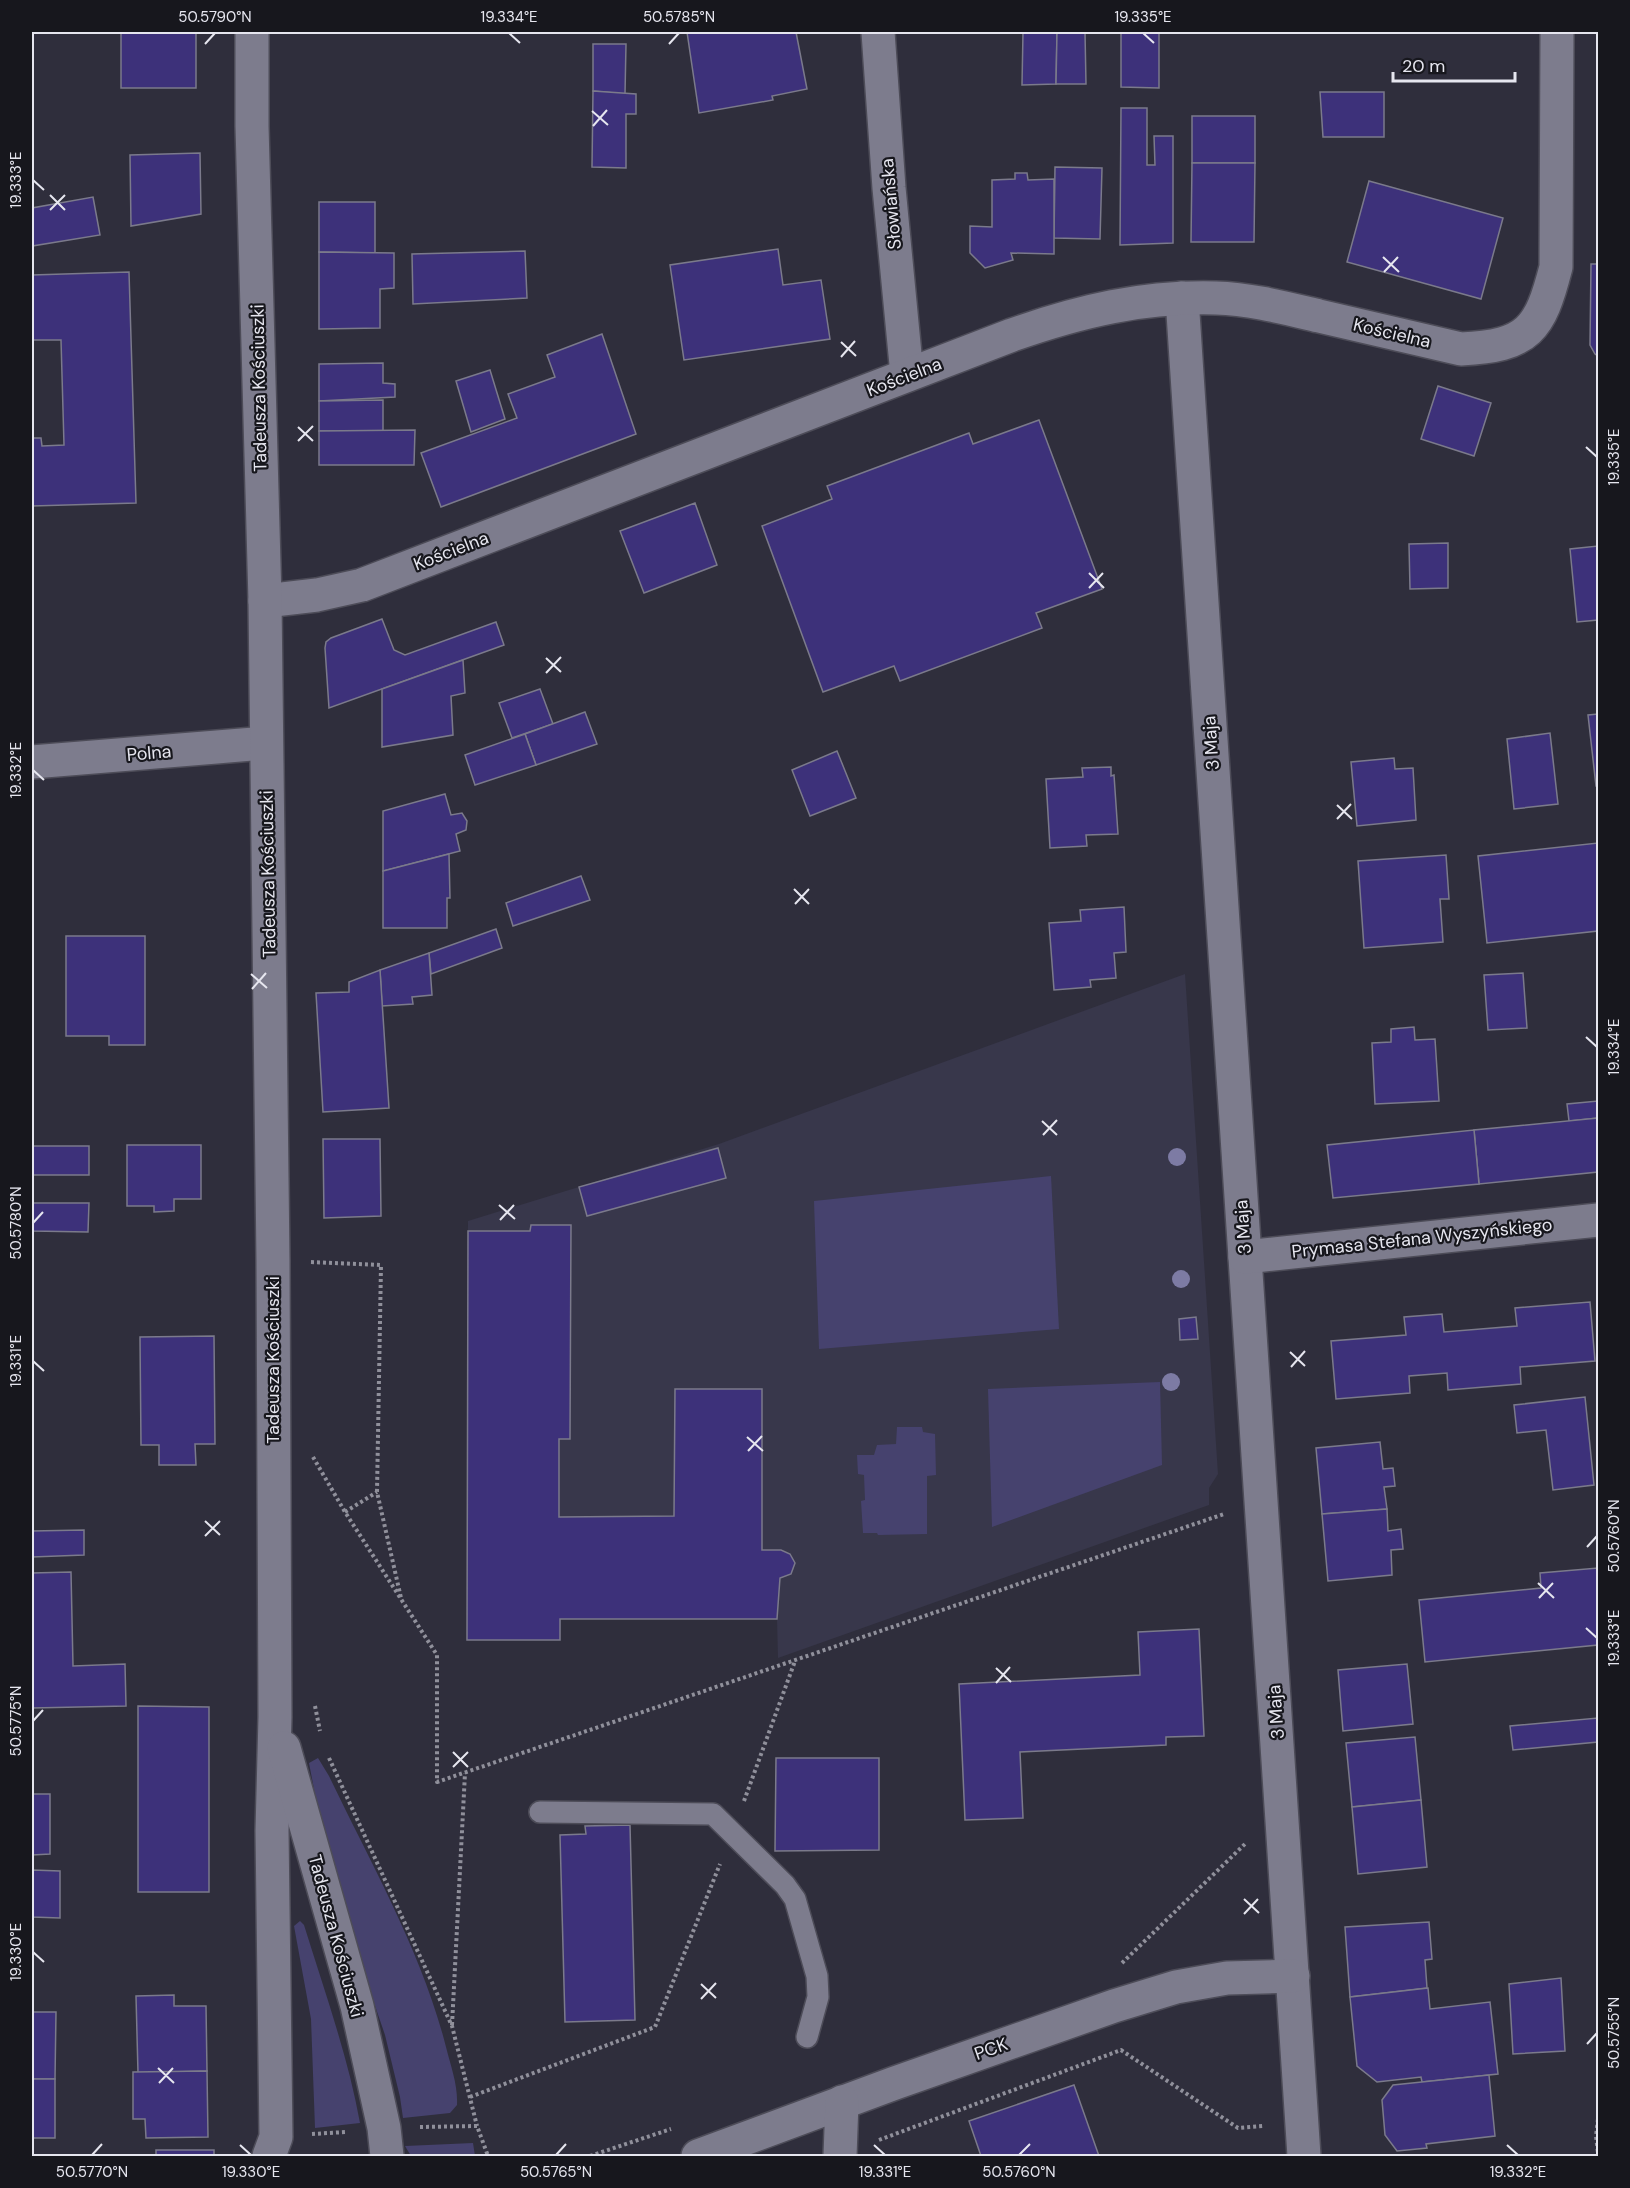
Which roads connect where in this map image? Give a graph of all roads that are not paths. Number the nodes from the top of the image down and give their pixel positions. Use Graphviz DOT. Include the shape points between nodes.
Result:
graph roads {
  1 [pos="252,32"];
  2 [pos="878,32"];
  3 [pos="1557,32"];
  4 [pos="1182,298"];
  5 [pos="907,375"];
  6 [pos="265,601"];
  7 [pos="266,743"];
  8 [pos="32,762"];
  9 [pos="1599,1220"];
  10 [pos="1245,1257"];
  11 [pos="275,1718"];
  12 [pos="540,1812"];
  13 [pos="1293,1976"];
  14 [pos="807,2037"];
  15 [pos="842,2102"];
  16 [pos="275,2150"];
  17 [pos="840,2156"];
  18 [pos="387,2157"];
  19 [pos="698,2157"];
  20 [pos="1304,2157"];
  1 -- 6 [label="street, Tadeusza Kościuszki"];
  2 -- 5 [label="street, Słowiańska"];
  3 -- 4 [label="street, Kościelna" via="1556,267 1547,302 1532,327 1517,339 1461,349 1259,302"];
  4 -- 5 [label="street, Kościelna" via="1129,303 1060,318"];
  4 -- 10 [label="street, 3 Maja"];
  5 -- 6 [label="street, Kościelna" via="362,585"];
  6 -- 7 [label="street, Tadeusza Kościuszki"];
  7 -- 8 [label="street, Polna"];
  7 -- 11 [label="street, Tadeusza Kościuszki"];
  9 -- 10 [label="street, Prymasa Stefana Wyszyńskiego"];
  10 -- 13 [label="street, 3 Maja"];
  11 -- 16 [label="street, Tadeusza Kościuszki"];
  11 -- 18 [label="street, Tadeusza Kościuszki" via="357,2006"];
  12 -- 14 [label="lane" via="713,1814 795,1899 817,1977 818,1997"];
  13 -- 15 [label="street, PCK" via="1227,1978 1176,1987"];
  13 -- 20 [label="street, 3 Maja"];
  15 -- 17 [label="street"];
  15 -- 19 [label="street, PCK"];
}
